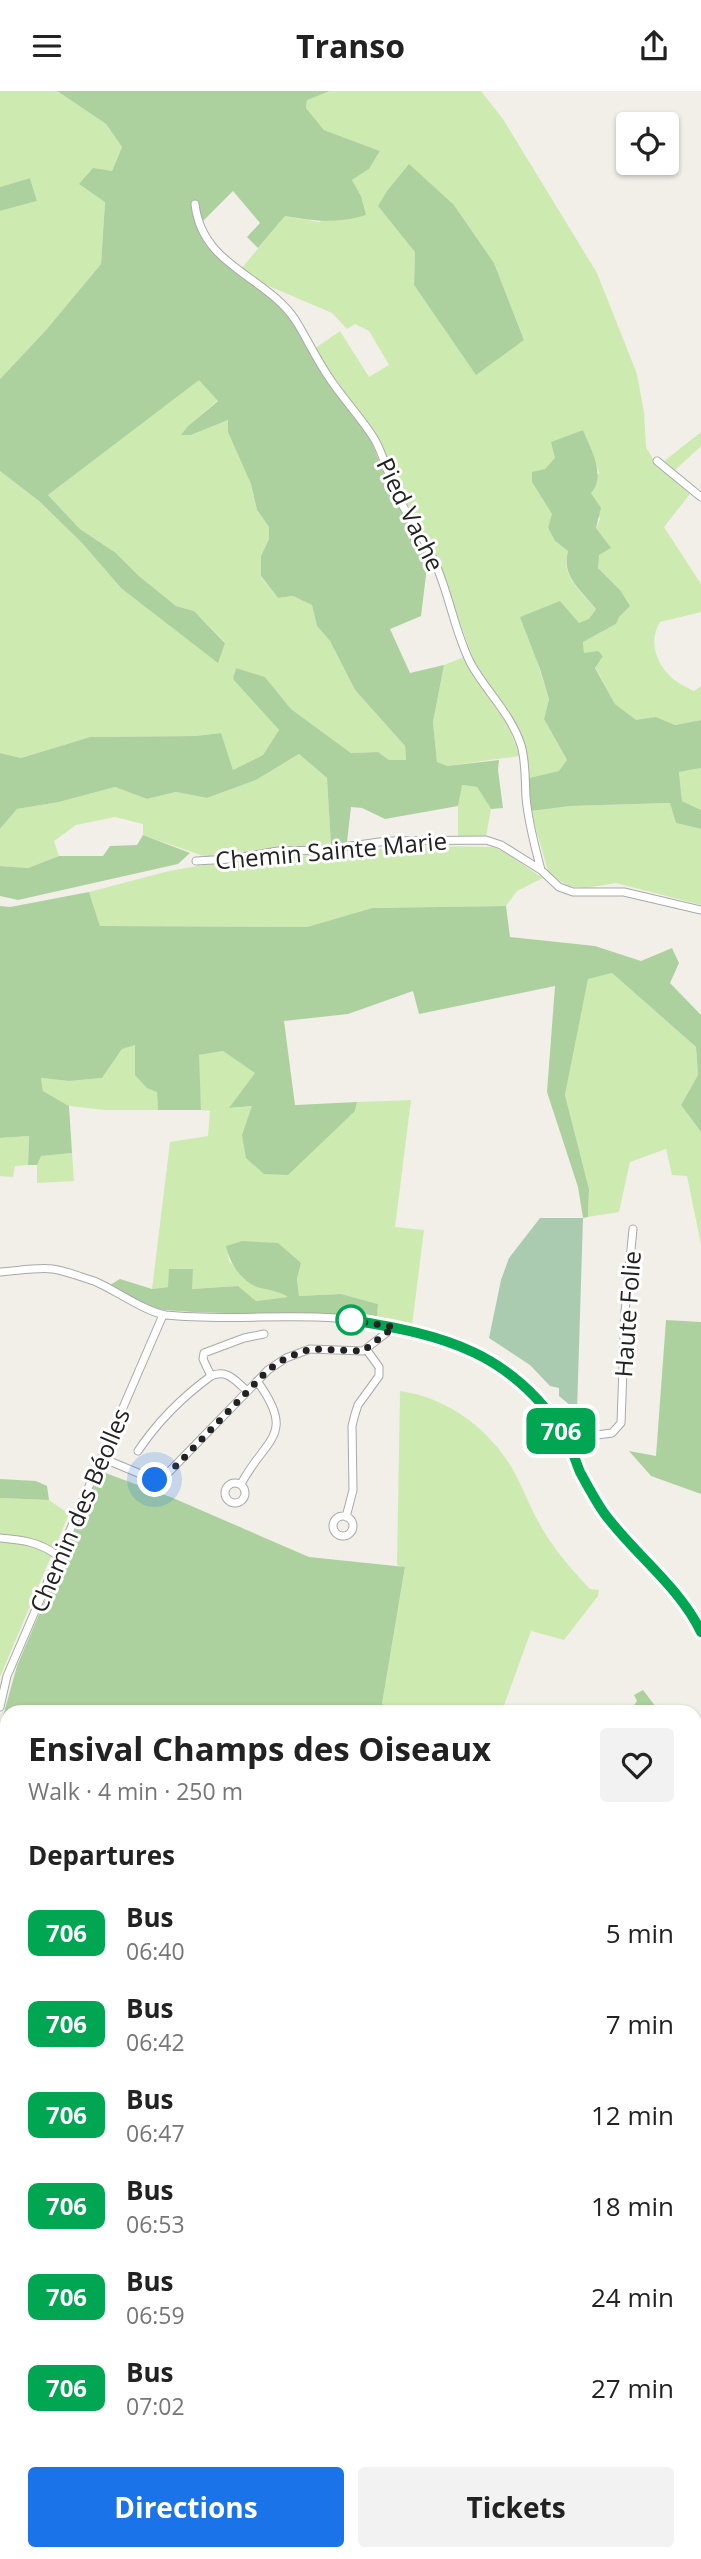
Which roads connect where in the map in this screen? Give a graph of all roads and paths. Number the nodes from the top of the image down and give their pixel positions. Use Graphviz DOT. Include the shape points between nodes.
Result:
graph roads {
  1 [pos="195,204"];
  2 [pos="657,461"];
  3 [pos="701,497"];
  4 [pos="196,861"];
  5 [pos="541,870"];
  6 [pos="701,910"];
  7 [pos="633,1229"];
  8 [pos="0,1272"];
  9 [pos="163,1315"];
  10 [pos="394,1327"];
  11 [pos="264,1334"];
  12 [pos="366,1349"];
  13 [pos="211,1376"];
  14 [pos="257,1381"];
  15 [pos="247,1391"];
  16 [pos="568,1440"];
  17 [pos="138,1451"];
  18 [pos="102,1458"];
  19 [pos="241,1484"];
  20 [pos="346,1517"];
  21 [pos="0,1538"];
  22 [pos="58,1556"];
  23 [pos="701,1632"];
  24 [pos="0,1705"];
  1 -- 5 [label="street, Pied Vache" via="199,226 209,242 289,311 329,378 376,442 399,499 444,583 472,665 520,743"];
  2 -- 3 [label="street"];
  4 -- 5 [label="street, Chemin Sainte Marie" via="387,841 486,840"];
  5 -- 6 [label="street, Chemin Sainte Marie" via="559,887 573,892 624,892"];
  7 -- 16 [label="street, Haute Folie" via="621,1423 612,1433"];
  8 -- 9 [label="street" via="52,1269 95,1282"];
  9 -- 10 [label="street" via="337,1318"];
  9 -- 18 [label="street, Chemin des Béolles"];
  10 -- 12 [label="street"];
  10 -- 16 [label="street" via="465,1347 504,1369 528,1388"];
  11 -- 13 [label="street" via="204,1353"];
  12 -- 14 [label="street" via="310,1349 286,1358"];
  12 -- 20 [label="street" via="379,1367 379,1376 358,1405 352,1426 353,1490"];
  13 -- 15 [label="street" via="228,1374"];
  13 -- 17 [label="street" via="173,1407"];
  14 -- 15 [label="street"];
  14 -- 19 [label="street" via="275,1408 276,1426"];
  15 -- 18 [label="street" via="178,1464 155,1480"];
  16 -- 23 [label="street" via="604,1513 682,1602"];
  18 -- 22 [label="street, Chemin des Béolles"];
  21 -- 22 [label="street" via="32,1541"];
  22 -- 24 [label="street, Chemin des Béolles" via="7,1676"];
}
